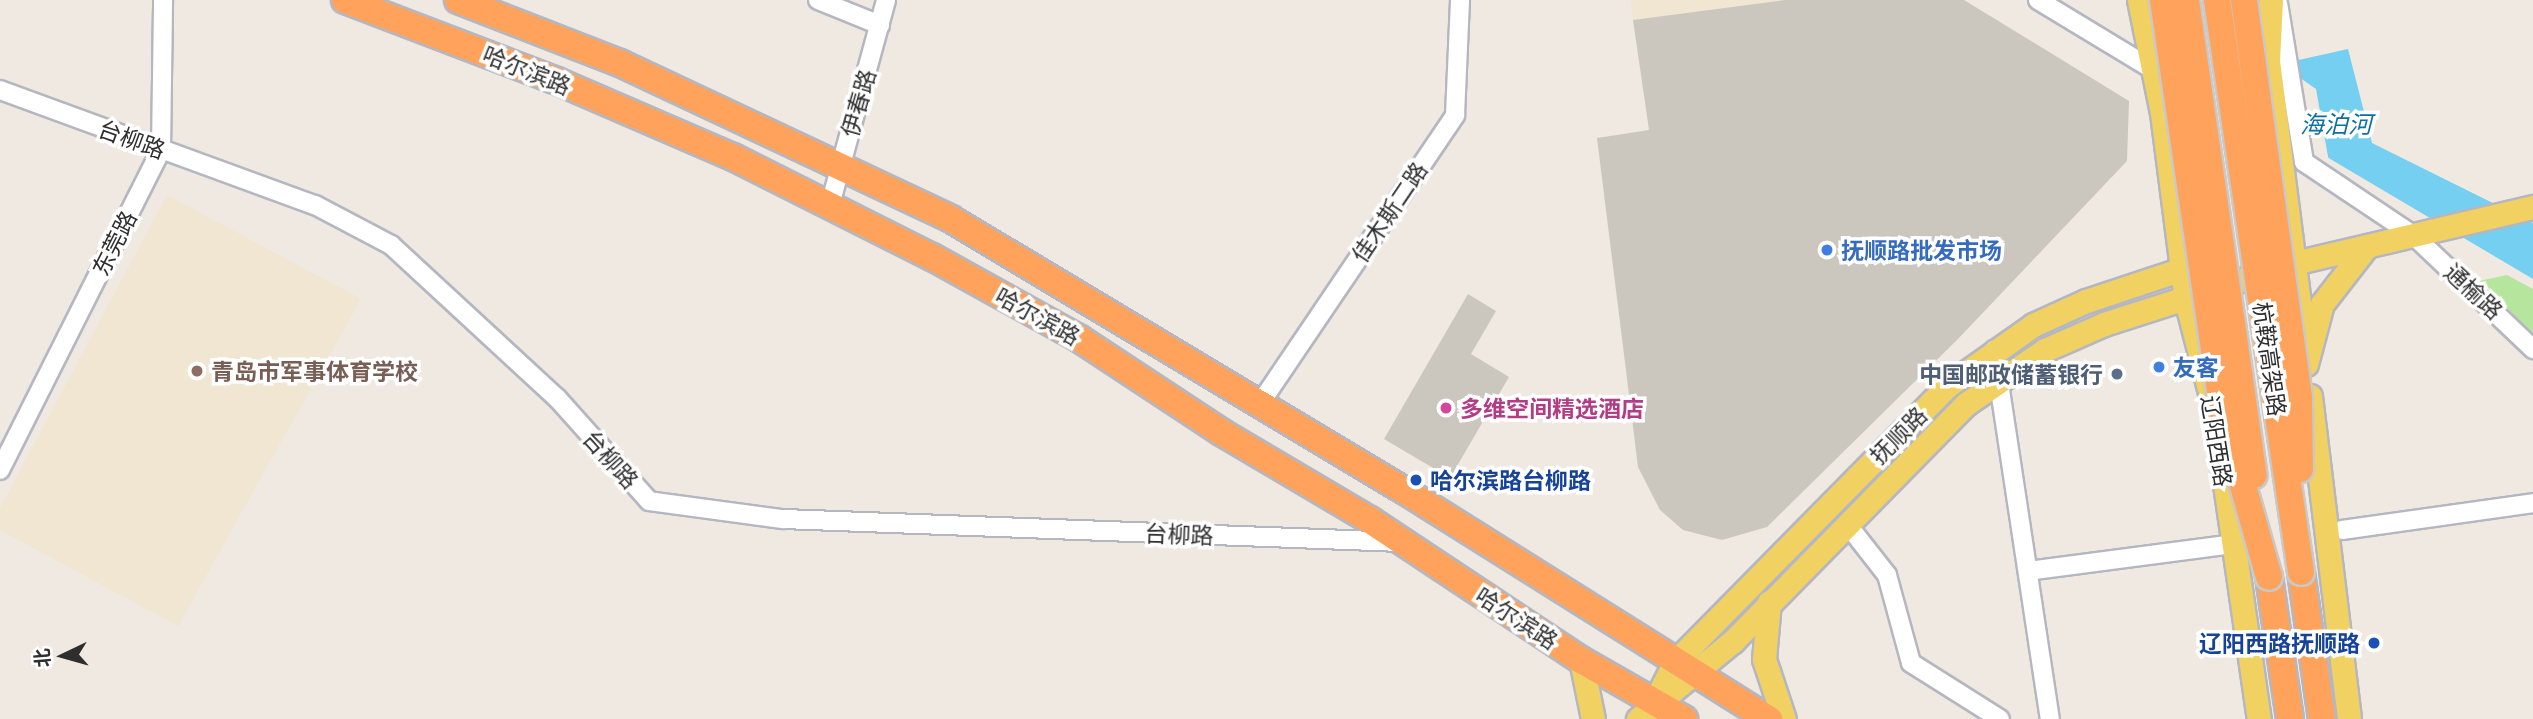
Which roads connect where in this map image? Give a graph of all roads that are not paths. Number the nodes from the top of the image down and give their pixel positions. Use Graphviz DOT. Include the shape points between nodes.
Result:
graph roads {
  1 [pos="163,0"];
  2 [pos="345,0"];
  3 [pos="458,0"];
  4 [pos="818,0"];
  5 [pos="886,0"];
  6 [pos="1460,0"];
  7 [pos="2038,0"];
  8 [pos="2139,0"];
  9 [pos="2163,0"];
  10 [pos="2186,0"];
  11 [pos="2217,0"];
  12 [pos="2244,0"];
  13 [pos="2271,0"];
  14 [pos="2277,0"];
  15 [pos="880,25"];
  16 [pos="2278,66"];
  17 [pos="2152,69"];
  18 [pos="0,90"];
  19 [pos="161,150"];
  20 [pos="2291,161"];
  21 [pos="840,166"];
  22 [pos="830,205"];
  23 [pos="2533,207"];
  24 [pos="2413,235"];
  25 [pos="2367,246"];
  26 [pos="2294,263"];
  27 [pos="2182,269"];
  28 [pos="2186,300"];
  29 [pos="2533,349"];
  30 [pos="1994,350"];
  31 [pos="2306,364"];
  32 [pos="1999,379"];
  33 [pos="1259,405"];
  34 [pos="0,470"];
  35 [pos="2533,503"];
  36 [pos="1847,524"];
  37 [pos="2342,530"];
  38 [pos="1403,542"];
  39 [pos="2233,544"];
  40 [pos="2028,571"];
  41 [pos="2301,572"];
  42 [pos="2269,577"];
  43 [pos="1769,602"];
  44 [pos="1581,660"];
  45 [pos="1686,668"];
  46 [pos="1646,710"];
  47 [pos="1593,719"];
  48 [pos="1684,719"];
  49 [pos="1769,719"];
  50 [pos="1784,719"];
  51 [pos="2000,719"];
  52 [pos="2050,719"];
  53 [pos="2259,719"];
  54 [pos="2290,719"];
  55 [pos="2322,719"];
  56 [pos="2349,719"];
  1 -- 19 [label="street, 东莞路"];
  2 -- 22 [label="highway, 哈尔滨路" via="557,81 733,157"];
  3 -- 21 [label="highway, 哈尔滨路" via="620,63"];
  4 -- 15 [label="street"];
  5 -- 15 [label="street, 伊春路"];
  6 -- 33 [label="street, 佳木斯二路" via="1455,115"];
  7 -- 17 [label="street"];
  8 -- 17 [label="main road, 辽阳西路"];
  9 -- 42 [label="highway, bridge" via="2224,419"];
  10 -- 42 [label="highway, 杭鞍高架路, bridge"];
  11 -- 41 [label="highway, 杭鞍高架路, bridge"];
  12 -- 41 [label="highway, bridge" via="2299,398"];
  13 -- 16 [label="main road"];
  14 -- 16 [label="street"];
  15 -- 21 [label="street, 伊春路"];
  16 -- 20 [label="main road"];
  17 -- 27 [label="main road, 辽阳西路"];
  18 -- 19 [label="street, 台柳路"];
  19 -- 34 [label="street, 东莞路"];
  19 -- 38 [label="street, 台柳路" via="315,205 391,245 557,398 649,501 783,519"];
  20 -- 24 [label="street, 通榆路"];
  20 -- 26 [label="main road"];
  21 -- 22 [label="street, 伊春路"];
  21 -- 33 [label="highway, 哈尔滨路" via="951,219"];
  22 -- 38 [label="highway, 哈尔滨路" via="1080,339 1221,432"];
  23 -- 24 [label="main road, 抚顺路"];
  24 -- 25 [label="main road, 抚顺路"];
  24 -- 29 [label="street, 通榆路"];
  25 -- 26 [label="main road, 抚顺路"];
  25 -- 31 [label="main road" via="2322,304"];
  26 -- 27 [label="main road, 抚顺路"];
  26 -- 28 [label="main road, 抚顺路"];
  26 -- 31 [label="main road"];
  27 -- 28 [label="main road, 辽阳西路"];
  27 -- 30 [label="main road, 抚顺路" via="2086,300"];
  28 -- 32 [label="main road, 抚顺路" via="2104,324 2045,350"];
  28 -- 39 [label="main road, 辽阳西路" via="2214,408"];
  30 -- 32 [label="street"];
  30 -- 45 [label="main road, 抚顺路" via="1947,386"];
  31 -- 56 [label="main road"];
  32 -- 36 [label="main road, 抚顺路" via="1966,404"];
  32 -- 40 [label="street"];
  33 -- 45 [label="highway, 哈尔滨路"];
  35 -- 37 [label="street"];
  36 -- 43 [label="main road, 抚顺路"];
  36 -- 51 [label="street" via="1887,575 1911,663"];
  38 -- 44 [label="highway, 哈尔滨路"];
  39 -- 40 [label="street"];
  39 -- 53 [label="main road, 辽阳西路"];
  40 -- 52 [label="street"];
  41 -- 55 [label="highway, 杭鞍高架路"];
  42 -- 54 [label="highway, 杭鞍高架路"];
  43 -- 45 [label="main road, 抚顺路"];
  43 -- 50 [label="main road" via="1765,659"];
  44 -- 46 [label="highway, 哈尔滨路"];
  44 -- 47 [label="main road"];
  45 -- 46 [label="main road, 抚顺路"];
  45 -- 49 [label="highway, 哈尔滨路"];
  46 -- 48 [label="highway, 哈尔滨路"];
}
